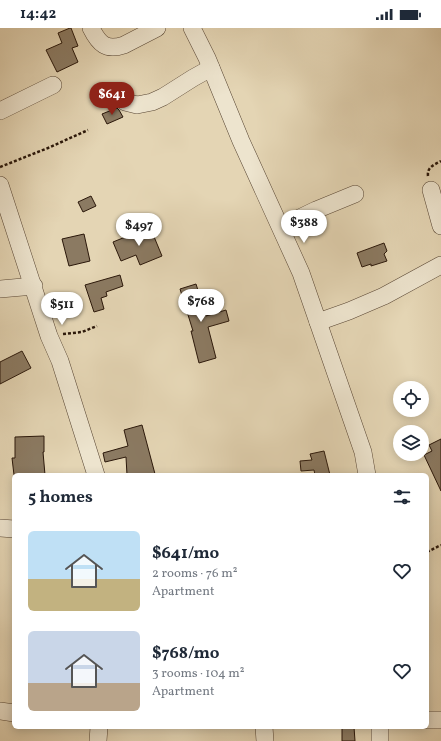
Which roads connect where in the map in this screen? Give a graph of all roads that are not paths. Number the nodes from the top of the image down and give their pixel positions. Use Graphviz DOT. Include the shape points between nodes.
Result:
graph roads {
  1 [pos="91,28"];
  2 [pos="157,28"];
  3 [pos="192,28"];
  4 [pos="211,68"];
  5 [pos="53,85"];
  6 [pos="119,95"];
  7 [pos="0,111"];
  8 [pos="0,185"];
  9 [pos="431,190"];
  10 [pos="355,194"];
  11 [pos="441,226"];
  12 [pos="281,227"];
  13 [pos="441,265"];
  14 [pos="34,286"];
  15 [pos="0,289"];
  16 [pos="318,322"];
  17 [pos="95,473"];
  18 [pos="367,473"];
  19 [pos="0,528"];
  20 [pos="12,529"];
  21 [pos="0,711"];
  22 [pos="12,713"];
  23 [pos="429,720"];
  24 [pos="441,720"];
  25 [pos="99,729"];
  26 [pos="264,729"];
  27 [pos="380,729"];
  28 [pos="98,741"];
  29 [pos="265,741"];
  30 [pos="380,741"];
  1 -- 2 [label="street" via="103,45 110,47 124,45"];
  3 -- 4 [label="street"];
  4 -- 6 [label="street" via="152,102 137,105 125,102"];
  4 -- 12 [label="street"];
  5 -- 7 [label="street"];
  8 -- 14 [label="street"];
  9 -- 11 [label="street"];
  10 -- 12 [label="street"];
  12 -- 16 [label="street"];
  13 -- 16 [label="street" via="384,296 349,312"];
  14 -- 15 [label="street"];
  14 -- 17 [label="street"];
  16 -- 18 [label="street" via="361,446"];
  19 -- 20 [label="street"];
  21 -- 22 [label="street"];
  23 -- 24 [label="street"];
  25 -- 28 [label="street"];
  26 -- 29 [label="street"];
  27 -- 30 [label="street"];
}
